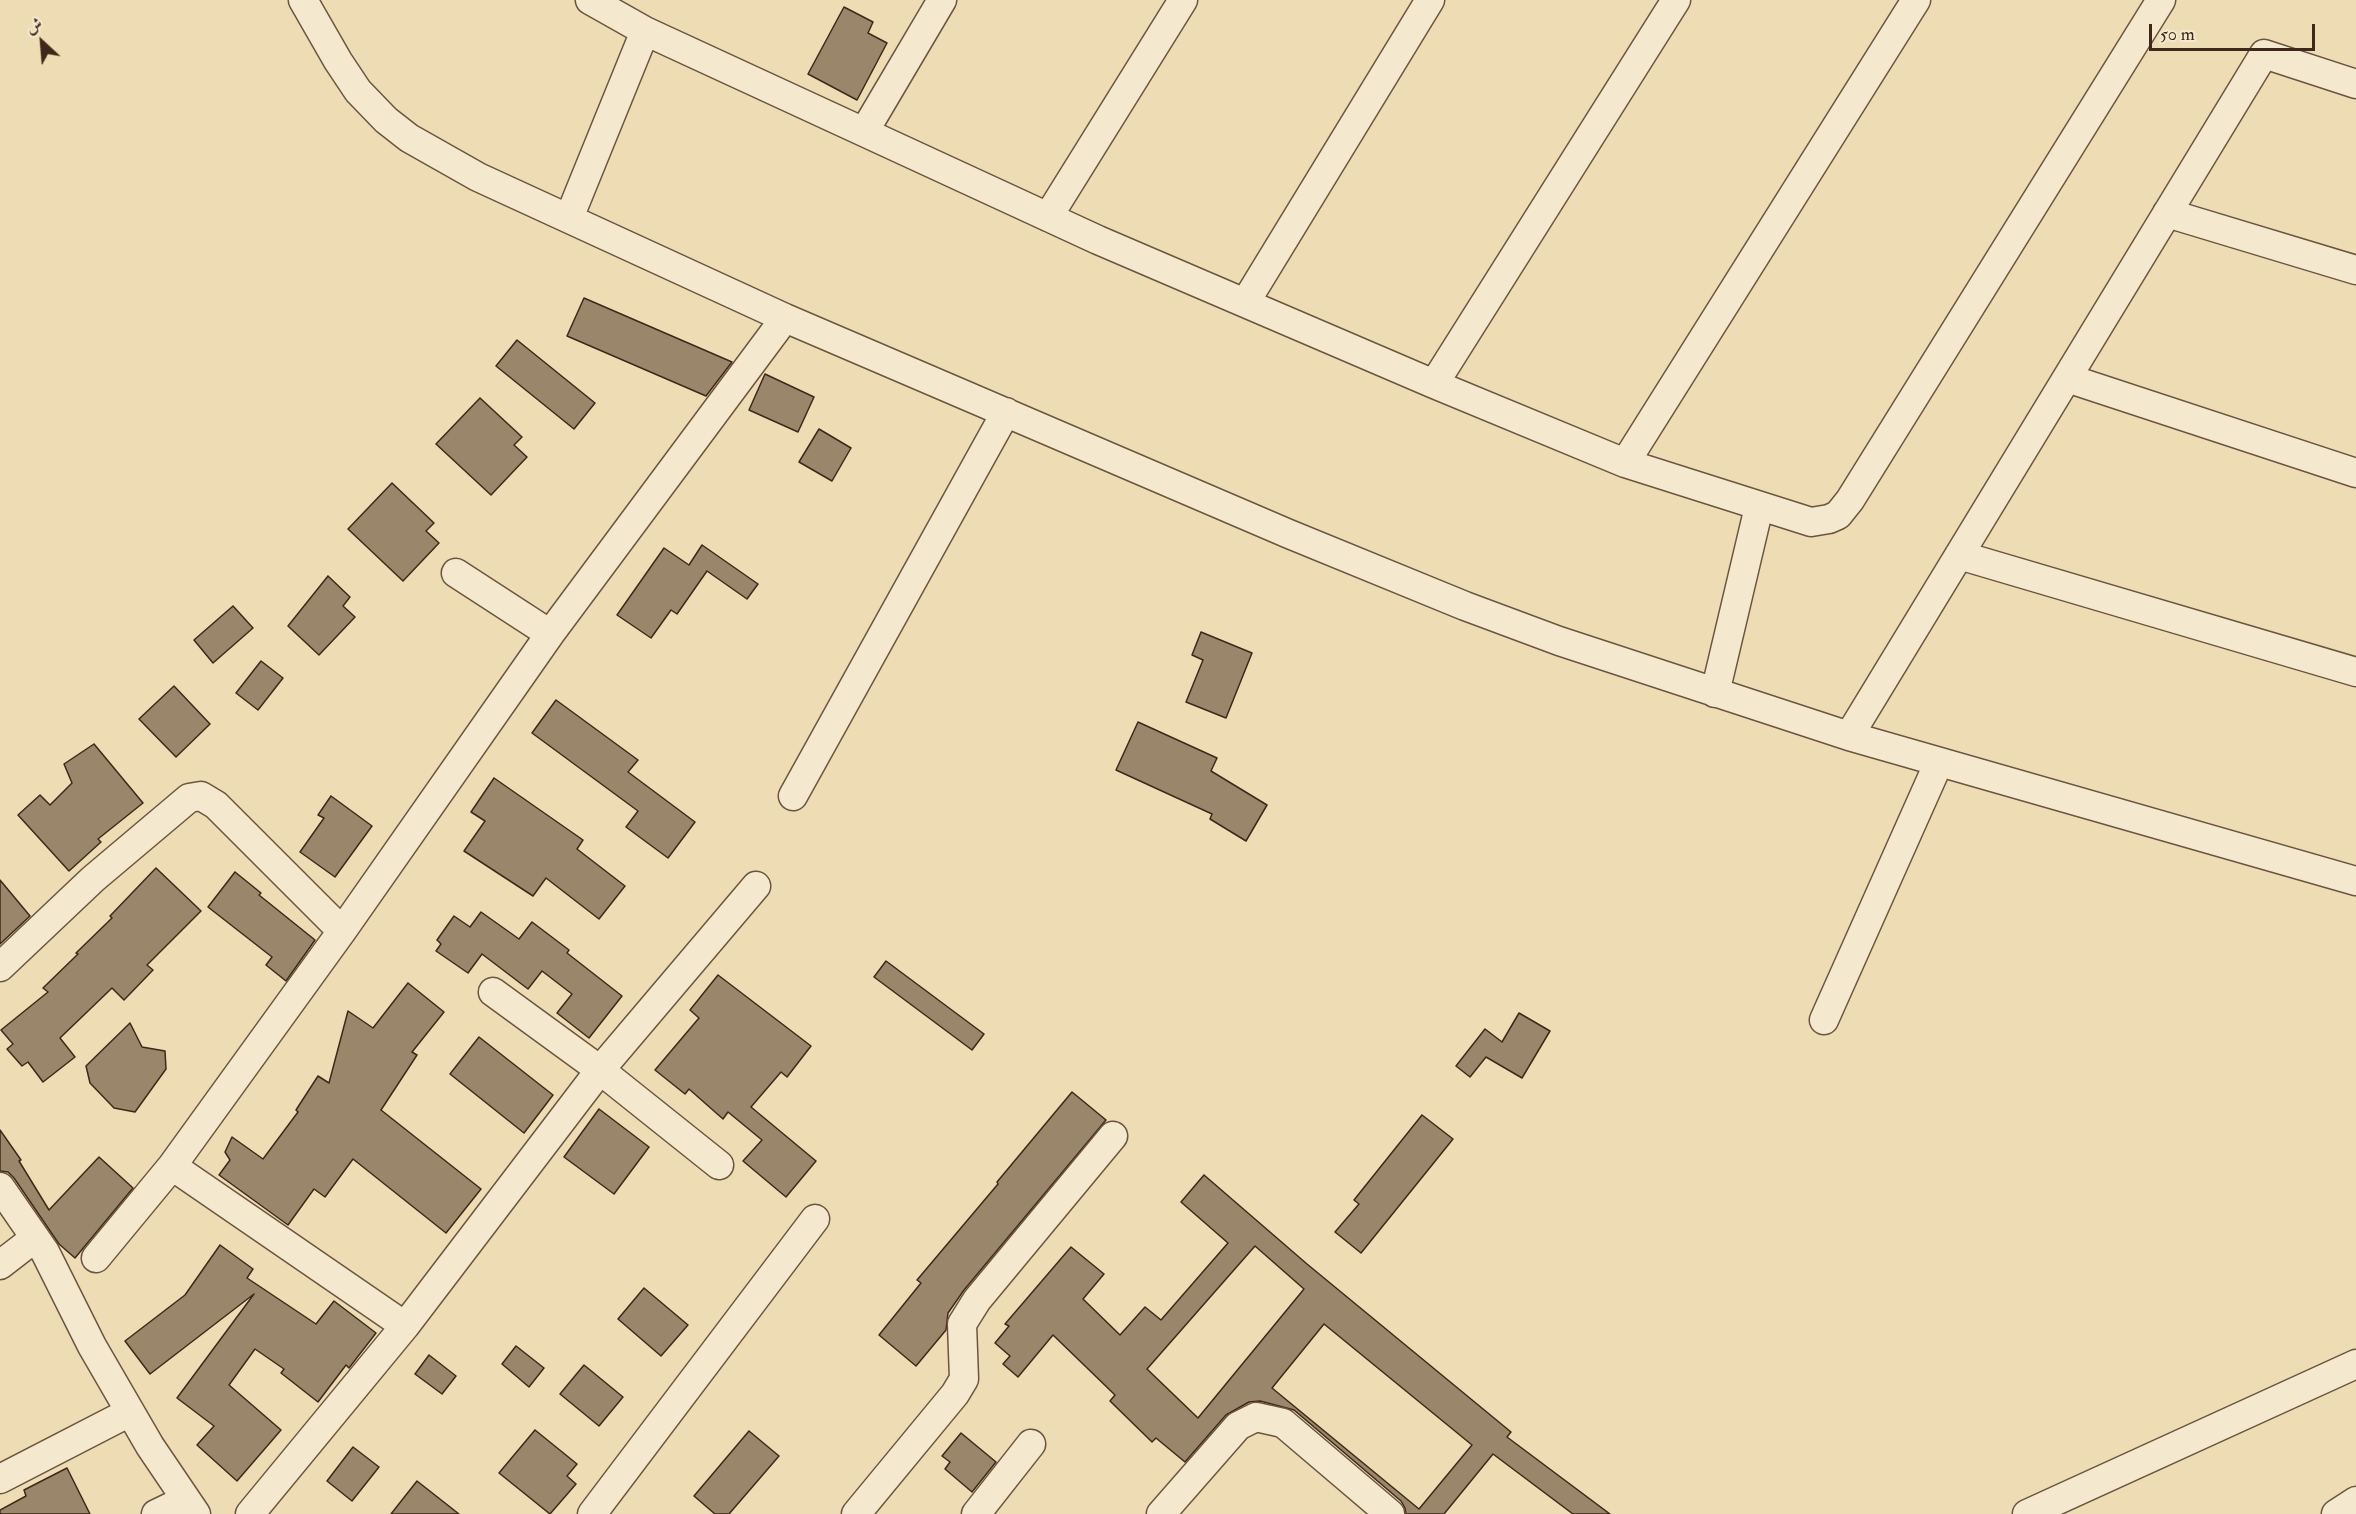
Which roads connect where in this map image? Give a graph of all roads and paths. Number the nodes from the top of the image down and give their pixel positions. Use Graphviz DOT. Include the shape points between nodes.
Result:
graph roads {
  1 [pos="303,0"];
  2 [pos="590,0"];
  3 [pos="942,0"];
  4 [pos="1183,0"];
  5 [pos="1430,0"];
  6 [pos="1676,0"];
  7 [pos="2161,0"];
  8 [pos="1909,2"];
  9 [pos="645,31"];
  10 [pos="2356,84"];
  11 [pos="864,132"];
  12 [pos="2167,213"];
  13 [pos="1048,217"];
  14 [pos="569,218"];
  15 [pos="2356,270"];
  16 [pos="1245,303"];
  17 [pos="785,318"];
  18 [pos="2067,378"];
  19 [pos="1434,384"];
  20 [pos="1006,412"];
  21 [pos="1625,463"];
  22 [pos="2356,473"];
  23 [pos="1759,507"];
  24 [pos="1959,555"];
  25 [pos="456,573"];
  26 [pos="550,634"];
  27 [pos="2356,672"];
  28 [pos="1715,693"];
  29 [pos="1849,735"];
  30 [pos="1940,762"];
  31 [pos="793,796"];
  32 [pos="2353,873"];
  33 [pos="756,886"];
  34 [pos="342,931"];
  35 [pos="0,967"];
  36 [pos="492,993"];
  37 [pos="1824,1020"];
  38 [pos="600,1070"];
  39 [pos="1113,1136"];
  40 [pos="719,1165"];
  41 [pos="172,1166"];
  42 [pos="0,1187"];
  43 [pos="815,1219"];
  44 [pos="35,1238"];
  45 [pos="96,1258"];
  46 [pos="0,1265"];
  47 [pos="405,1326"];
  48 [pos="2356,1364"];
  49 [pos="130,1412"];
  50 [pos="1031,1444"];
  51 [pos="0,1479"];
  52 [pos="2356,1501"];
  53 [pos="191,1507"];
  54 [pos="156,1514"];
  55 [pos="250,1514"];
  56 [pos="592,1514"];
  57 [pos="856,1514"];
  58 [pos="976,1514"];
  59 [pos="1161,1514"];
  60 [pos="1390,1514"];
  61 [pos="2027,1514"];
  62 [pos="2336,1514"];
  1 -- 14 [label="street" via="358,91 386,120 409,138 478,177"];
  2 -- 9 [label="street"];
  3 -- 11 [label="street"];
  4 -- 13 [label="street"];
  5 -- 16 [label="street"];
  6 -- 19 [label="street"];
  7 -- 23 [label="street" via="1845,508 1829,519 1811,522"];
  8 -- 21 [label="street"];
  9 -- 11 [label="street"];
  9 -- 14 [label="street"];
  10 -- 12 [label="street" via="2264,54"];
  11 -- 13 [label="street"];
  12 -- 15 [label="street"];
  12 -- 18 [label="street"];
  13 -- 16 [label="street"];
  14 -- 17 [label="street"];
  16 -- 19 [label="street"];
  17 -- 20 [label="street"];
  17 -- 26 [label="street"];
  18 -- 22 [label="street"];
  18 -- 24 [label="street"];
  19 -- 21 [label="street"];
  20 -- 28 [label="street" via="1465,606"];
  20 -- 31 [label="street"];
  21 -- 23 [label="street"];
  23 -- 28 [label="street"];
  24 -- 27 [label="street"];
  24 -- 29 [label="street"];
  25 -- 26 [label="street"];
  26 -- 34 [label="street"];
  28 -- 29 [label="street"];
  29 -- 30 [label="street"];
  30 -- 32 [label="street"];
  30 -- 37 [label="street"];
  33 -- 38 [label="street"];
  34 -- 35 [label="street" via="216,805 201,796 189,798 93,879"];
  34 -- 41 [label="street"];
  36 -- 38 [label="street"];
  38 -- 40 [label="street"];
  38 -- 47 [label="street"];
  39 -- 57 [label="street" via="977,1299 962,1324 964,1379"];
  41 -- 45 [label="street"];
  41 -- 47 [label="street"];
  42 -- 44 [label="street"];
  43 -- 56 [label="street"];
  44 -- 46 [label="street"];
  44 -- 49 [label="street"];
  47 -- 55 [label="street"];
  48 -- 61 [label="street"];
  49 -- 51 [label="street"];
  49 -- 53 [label="street"];
  50 -- 58 [label="street"];
  52 -- 62 [label="street"];
  53 -- 54 [label="street"];
  59 -- 60 [label="street" via="1238,1426 1256,1417 1283,1423"];
}
